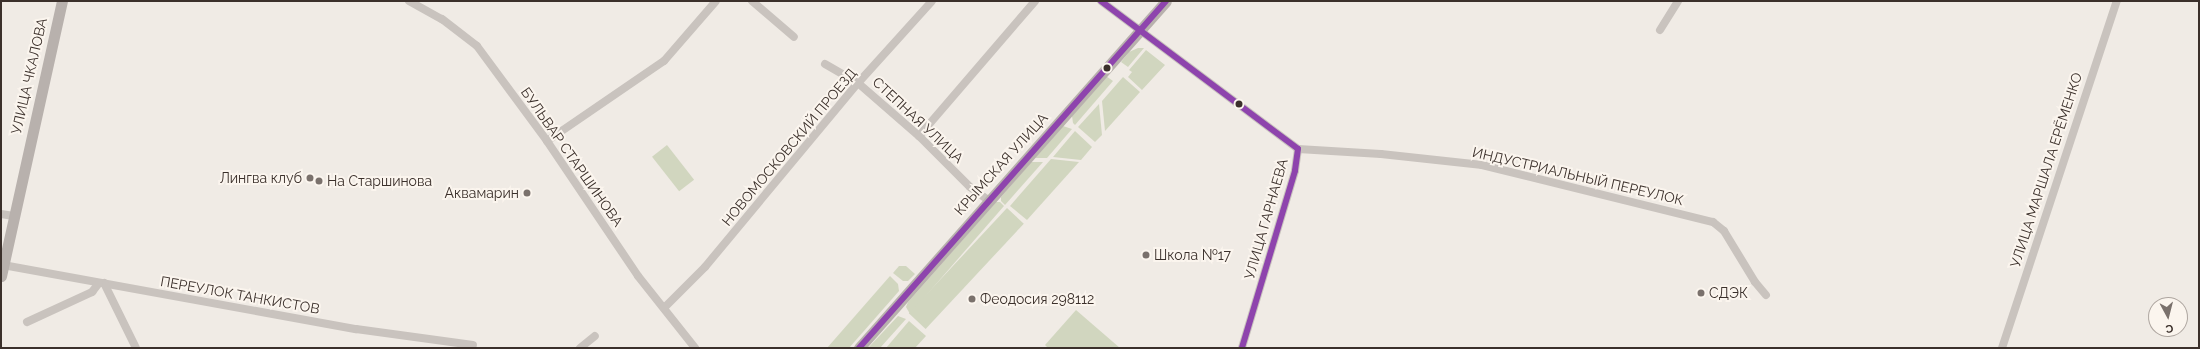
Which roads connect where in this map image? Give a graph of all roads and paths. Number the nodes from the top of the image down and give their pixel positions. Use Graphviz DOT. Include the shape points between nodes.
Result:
graph roads {
  1 [pos="62,1"];
  2 [pos="409,1"];
  3 [pos="716,1"];
  4 [pos="752,1"];
  5 [pos="932,1"];
  6 [pos="1035,1"];
  7 [pos="1101,1"];
  8 [pos="1166,1"];
  9 [pos="1678,1"];
  10 [pos="2117,1"];
  11 [pos="1660,30"];
  12 [pos="1140,31"];
  13 [pos="794,37"];
  14 [pos="825,64"];
  15 [pos="858,83"];
  16 [pos="918,136"];
  17 [pos="548,140"];
  18 [pos="1298,149"];
  19 [pos="989,201"];
  20 [pos="1,214"];
  21 [pos="14,216"];
  22 [pos="2,271"];
  23 [pos="101,283"];
  24 [pos="1766,295"];
  25 [pos="664,308"];
  26 [pos="27,322"];
  27 [pos="595,336"];
  28 [pos="473,345"];
  29 [pos="136,348"];
  30 [pos="580,348"];
  31 [pos="694,348"];
  32 [pos="859,348"];
  33 [pos="1242,348"];
  34 [pos="2002,348"];
  1 -- 21 [label="main road, УЛИЦА ЧКАЛОВА"];
  2 -- 17 [label="street, БУЛЬВАР СТАРШИНОВА" via="442,19 477,46"];
  3 -- 17 [label="street" via="664,61"];
  4 -- 13 [label="street"];
  5 -- 15 [label="street, НОВОМОСКОВСКИЙ ПРОЕЗД"];
  6 -- 16 [label="street"];
  7 -- 12 [label="street, УЛИЦА ГАРНАЕВА"];
  8 -- 12 [label="main road, КРЫМСКАЯ УЛИЦА"];
  9 -- 11 [label="street"];
  10 -- 34 [label="street, УЛИЦА МАРШАЛА ЕРЁМЕНКО"];
  12 -- 18 [label="street, УЛИЦА ГАРНАЕВА"];
  12 -- 19 [label="main road, КРЫМСКАЯ УЛИЦА"];
  14 -- 15 [label="street, СТЕПНАЯ УЛИЦА"];
  15 -- 16 [label="street, СТЕПНАЯ УЛИЦА"];
  15 -- 25 [label="street, НОВОМОСКОВСКИЙ ПРОЕЗД" via="705,266"];
  16 -- 19 [label="street, СТЕПНАЯ УЛИЦА" via="970,187"];
  17 -- 25 [label="street, БУЛЬВАР СТАРШИНОВА" via="638,276"];
  18 -- 24 [label="street, ИНДУСТРИАЛЬНЫЙ ПЕРЕУЛОК" via="1381,154 1482,165 1713,222 1724,231 1755,282"];
  18 -- 33 [label="street, УЛИЦА ГАРНАЕВА" via="1295,171"];
  19 -- 32 [label="main road, КРЫМСКАЯ УЛИЦА"];
  20 -- 21 [label="street"];
  21 -- 22 [label="main road, УЛИЦА ЧКАЛОВА"];
  22 -- 23 [label="street, ПЕРЕУЛОК ТАНКИСТОВ"];
  23 -- 26 [label="street" via="92,292"];
  23 -- 28 [label="street, ПЕРЕУЛОК ТАНКИСТОВ" via="356,329"];
  23 -- 29 [label="street"];
  25 -- 31 [label="street, БУЛЬВАР СТАРШИНОВА"];
  27 -- 30 [label="street"];
}
